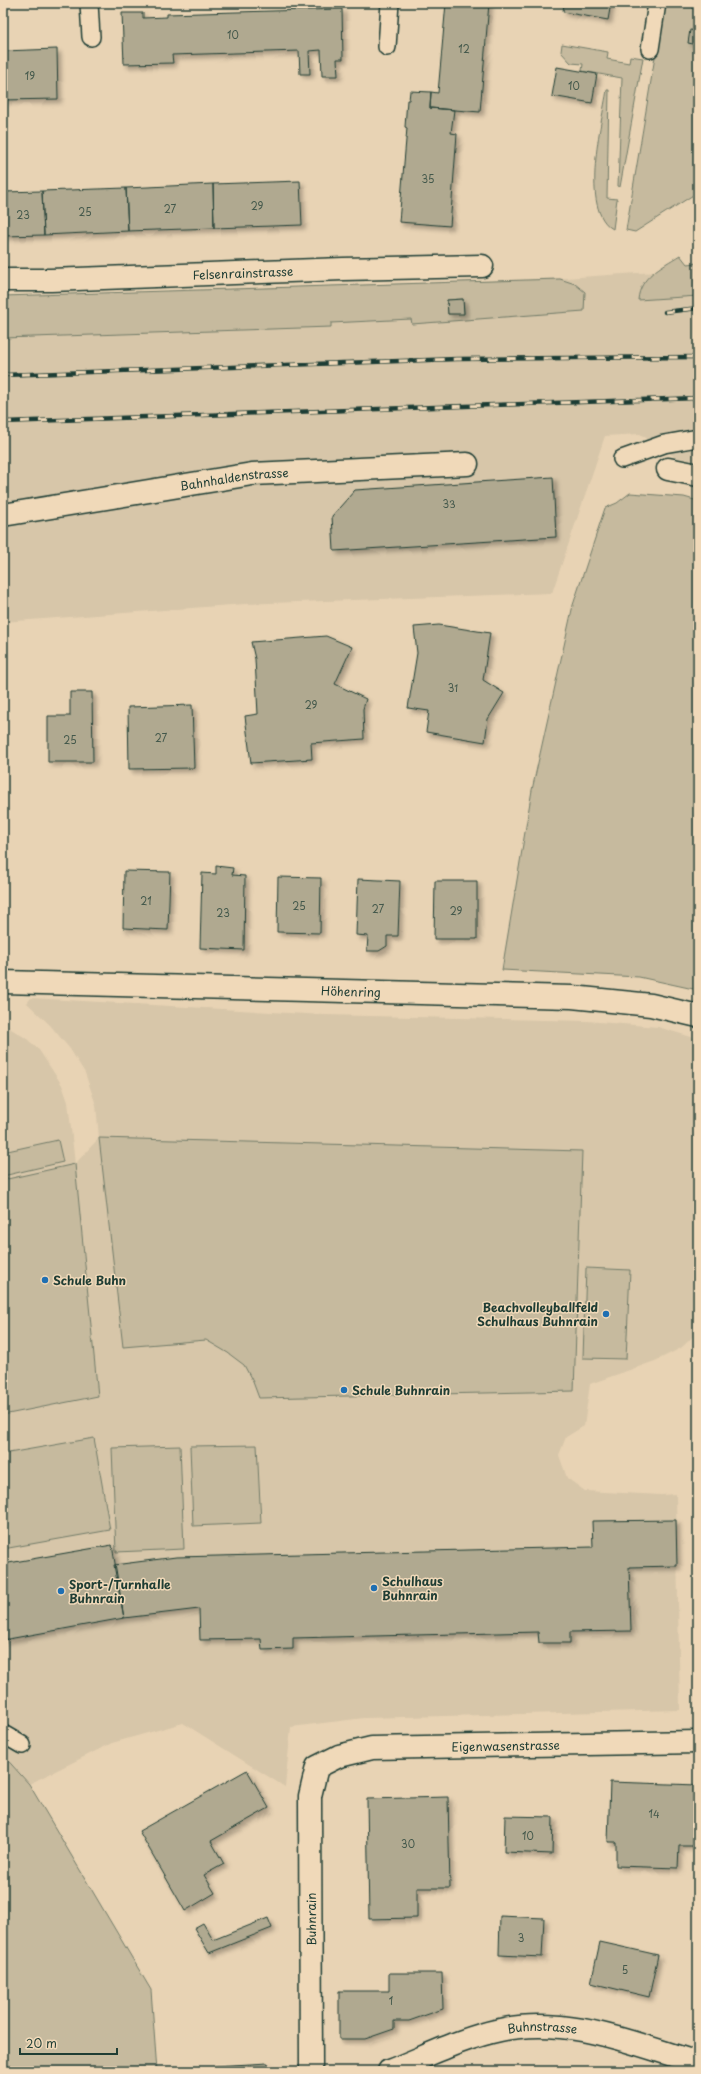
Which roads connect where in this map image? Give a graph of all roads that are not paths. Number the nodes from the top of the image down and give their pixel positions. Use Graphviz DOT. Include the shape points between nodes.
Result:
graph roads {
  1 [pos="89,3"];
  2 [pos="390,3"];
  3 [pos="657,3"];
  4 [pos="91,37"];
  5 [pos="387,47"];
  6 [pos="650,48"];
  7 [pos="482,266"];
  8 [pos="3,280"];
  9 [pos="698,438"];
  10 [pos="622,459"];
  11 [pos="467,464"];
  12 [pos="668,468"];
  13 [pos="698,474"];
  14 [pos="3,515"];
  15 [pos="3,982"];
  16 [pos="698,1016"];
  17 [pos="3,1734"];
  18 [pos="698,1742"];
  19 [pos="22,1745"];
  20 [pos="316,1768"];
  21 [pos="698,2063"];
  22 [pos="311,2071"];
  23 [pos="389,2071"];
  1 -- 4 [label="lane"];
  2 -- 5 [label="lane"];
  3 -- 6 [label="lane"];
  7 -- 8 [label="street, Felsenrainstrasse"];
  9 -- 10 [label="lane" via="664,444"];
  11 -- 14 [label="street, Bahnhaldenstrasse" via="252,474"];
  12 -- 13 [label="street"];
  15 -- 16 [label="street, Höhenring" via="572,997 651,1005"];
  17 -- 19 [label="lane"];
  18 -- 20 [label="street, Eigenwasenstrasse" via="372,1748 339,1756"];
  20 -- 22 [label="street, Buhnrain" via="310,1796"];
  21 -- 23 [label="street, Buhnstrasse" via="584,2029 547,2025 500,2030"];
}
